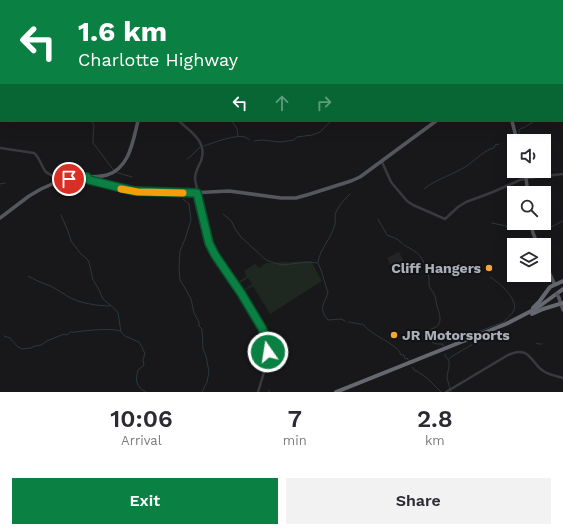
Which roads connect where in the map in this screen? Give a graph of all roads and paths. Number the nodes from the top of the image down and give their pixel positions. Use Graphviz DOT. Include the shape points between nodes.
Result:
graph roads {
  1 [pos="138,122"];
  2 [pos="180,122"];
  3 [pos="435,122"];
  4 [pos="512,122"];
  5 [pos="515,134"];
  6 [pos="0,148"];
  7 [pos="382,162"];
  8 [pos="563,174"];
  9 [pos="551,175"];
  10 [pos="99,176"];
  11 [pos="526,178"];
  12 [pos="88,179"];
  13 [pos="60,181"];
  14 [pos="100,183"];
  15 [pos="527,186"];
  16 [pos="197,193"];
  17 [pos="0,218"];
  18 [pos="551,280"];
  19 [pos="561,282"];
  20 [pos="552,284"];
  21 [pos="563,290"];
  22 [pos="561,306"];
  23 [pos="525,316"];
  24 [pos="563,378"];
  25 [pos="258,392"];
  26 [pos="336,392"];
  27 [pos="342,392"];
  28 [pos="446,392"];
  1 -- 10 [label="main road" via="125,162 113,173"];
  2 -- 16 [label="street" via="198,138 202,147 202,158 195,176"];
  3 -- 7 [label="main road"];
  4 -- 5 [label="main road"];
  6 -- 13 [label="street" via="34,153 46,172 56,176"];
  7 -- 11 [label="street" via="391,182 407,201 445,219 466,202"];
  7 -- 16 [label="main road" via="354,180 296,198 274,198 229,191"];
  8 -- 9 [label="street"];
  10 -- 12 [label="main road"];
  10 -- 14 [label="main road"];
  11 -- 15 [label="main road"];
  12 -- 13 [label="main road"];
  12 -- 14 [label="main road"];
  13 -- 17 [label="main road" via="35,192"];
  14 -- 16 [label="main road" via="138,192"];
  16 -- 25 [label="street" via="209,243 265,336 268,356"];
  18 -- 20 [label="main road"];
  19 -- 20 [label="highway"];
  20 -- 22 [label="main road, bridge"];
  20 -- 23 [label="highway"];
  21 -- 23 [label="highway" via="548,303"];
  22 -- 23 [label="highway"];
  23 -- 26 [label="highway"];
  23 -- 27 [label="highway" via="494,332"];
  24 -- 28 [label="street" via="544,372 529,356 516,352"];
}
